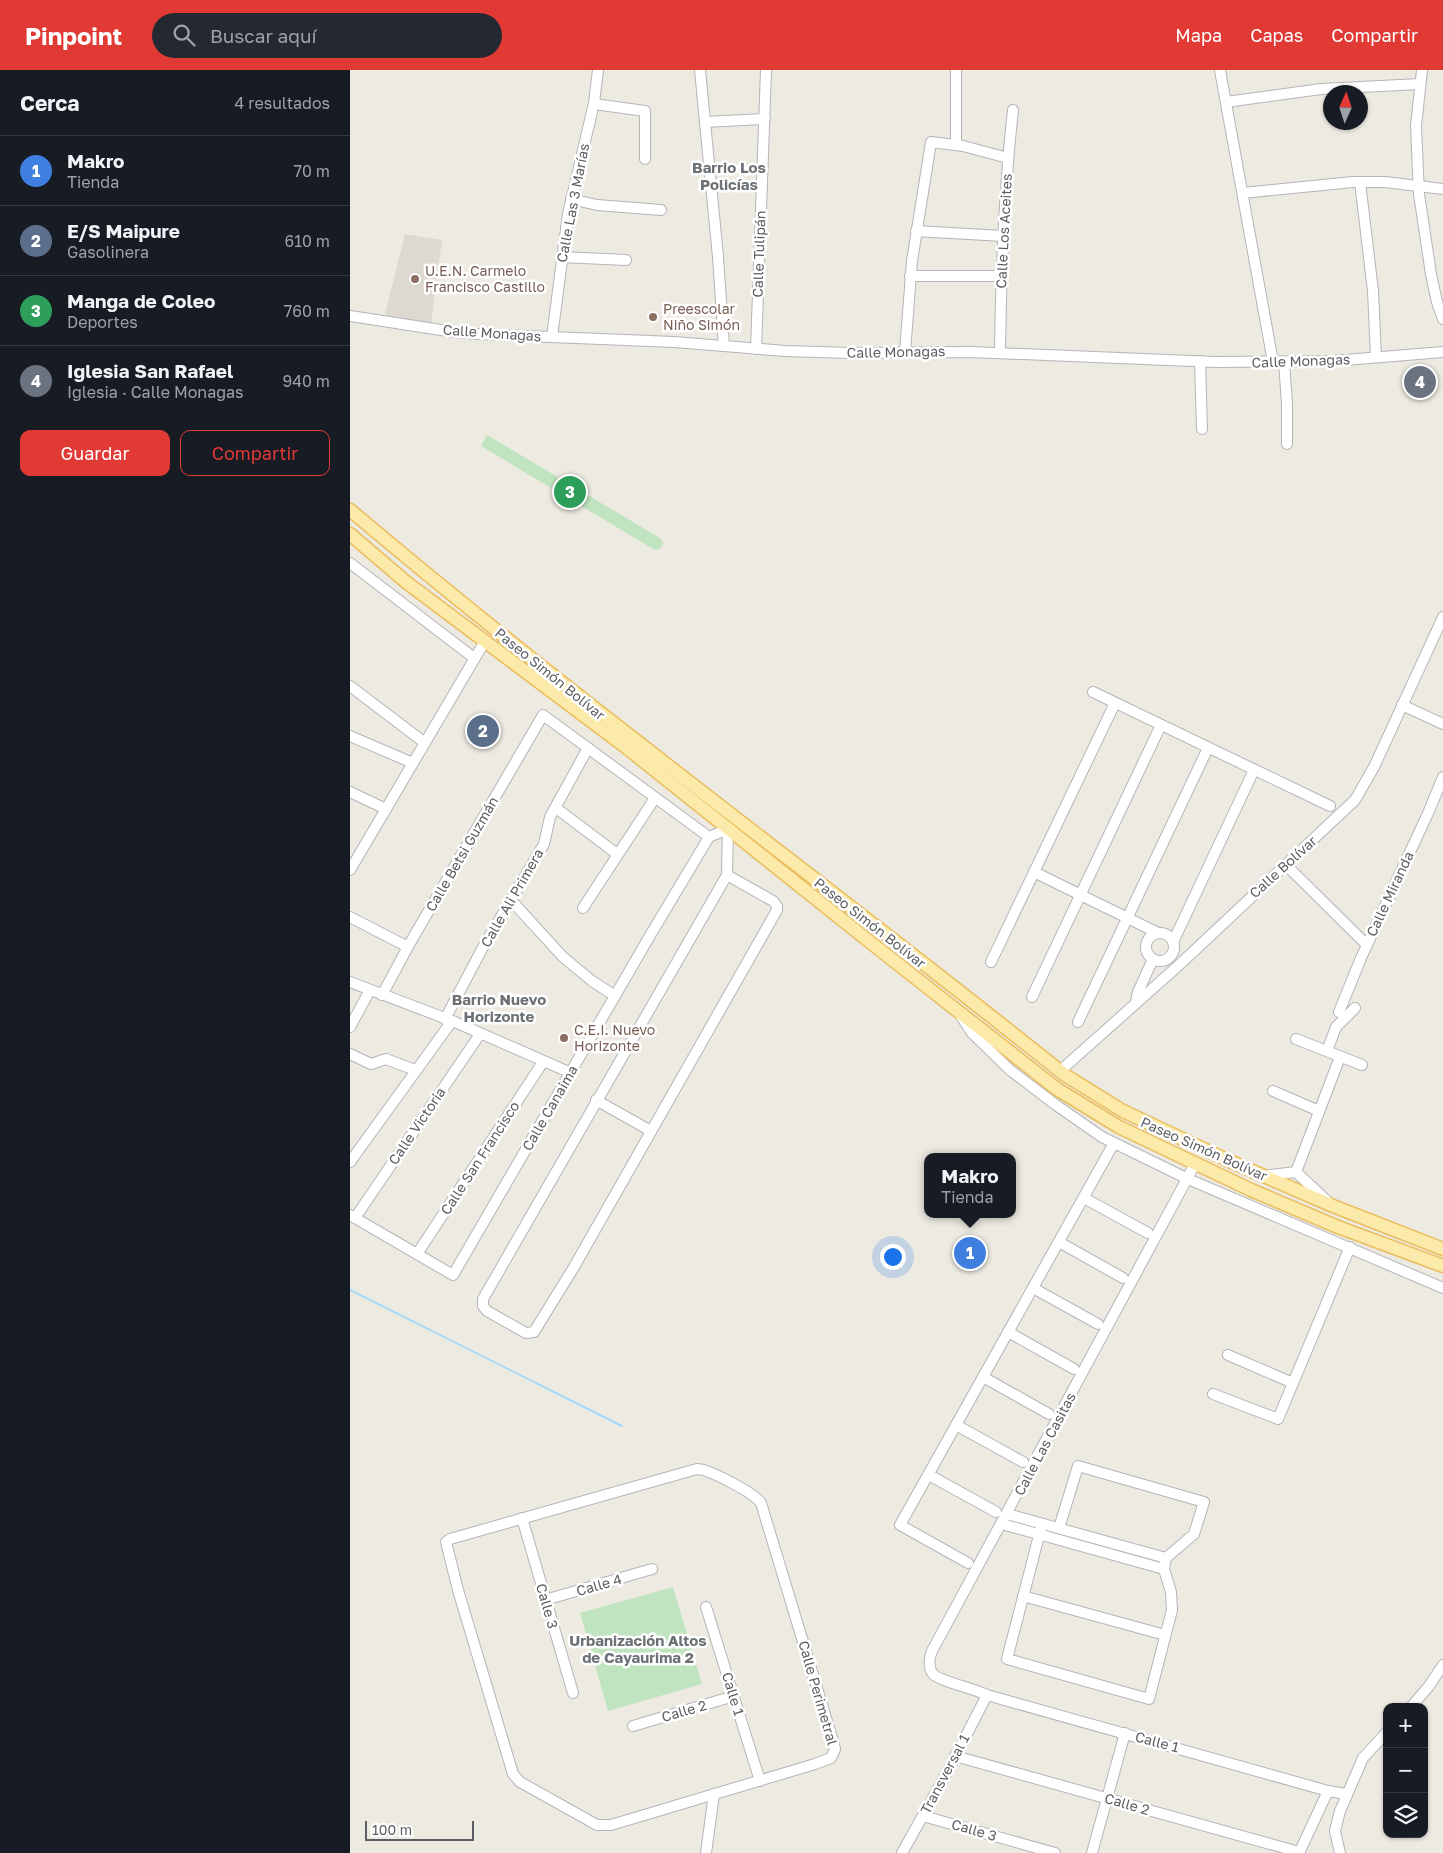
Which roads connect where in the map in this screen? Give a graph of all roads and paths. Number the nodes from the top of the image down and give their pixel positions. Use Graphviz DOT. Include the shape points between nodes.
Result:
graph roads {
  1 [pos="598,70"];
  2 [pos="700,70"];
  3 [pos="766,70"];
  4 [pos="956,70"];
  5 [pos="1220,70"];
  6 [pos="1422,70"];
  7 [pos="1420,84"];
  8 [pos="1226,102"];
  9 [pos="594,104"];
  10 [pos="1013,110"];
  11 [pos="765,119"];
  12 [pos="705,122"];
  13 [pos="956,145"];
  14 [pos="1008,158"];
  15 [pos="645,159"];
  16 [pos="1360,182"];
  17 [pos="1418,186"];
  18 [pos="1443,189"];
  19 [pos="1243,193"];
  20 [pos="571,199"];
  21 [pos="661,210"];
  22 [pos="916,232"];
  23 [pos="1002,236"];
  24 [pos="561,257"];
  25 [pos="626,260"];
  26 [pos="910,276"];
  27 [pos="1001,276"];
  28 [pos="350,316"];
  29 [pos="1443,319"];
  30 [pos="552,337"];
  31 [pos="724,346"];
  32 [pos="756,349"];
  33 [pos="905,352"];
  34 [pos="1443,352"];
  35 [pos="1000,353"];
  36 [pos="1376,357"];
  37 [pos="1200,361"];
  38 [pos="1273,362"];
  39 [pos="1284,362"];
  40 [pos="1202,429"];
  41 [pos="1286,444"];
  42 [pos="350,510"];
  43 [pos="350,534"];
  44 [pos="350,563"];
  45 [pos="1443,617"];
  46 [pos="1440,629"];
  47 [pos="485,641"];
  48 [pos="474,658"];
  49 [pos="350,686"];
  50 [pos="1093,692"];
  51 [pos="1115,703"];
  52 [pos="1402,705"];
  53 [pos="1443,724"];
  54 [pos="1161,725"];
  55 [pos="350,736"];
  56 [pos="425,743"];
  57 [pos="588,748"];
  58 [pos="1208,748"];
  59 [pos="413,763"];
  60 [pos="1254,770"];
  61 [pos="1443,777"];
  62 [pos="350,792"];
  63 [pos="655,798"];
  64 [pos="1330,806"];
  65 [pos="386,808"];
  66 [pos="556,808"];
  67 [pos="732,824"];
  68 [pos="709,837"];
  69 [pos="617,854"];
  70 [pos="1286,865"];
  71 [pos="350,870"];
  72 [pos="1034,872"];
  73 [pos="727,874"];
  74 [pos="511,900"];
  75 [pos="583,908"];
  76 [pos="350,918"];
  77 [pos="1158,933"];
  78 [pos="1173,942"];
  79 [pos="1366,945"];
  80 [pos="408,947"];
  81 [pos="1153,959"];
  82 [pos="991,962"];
  83 [pos="350,982"];
  84 [pos="370,990"];
  85 [pos="382,995"];
  86 [pos="615,996"];
  87 [pos="1032,997"];
  88 [pos="1136,1002"];
  89 [pos="1355,1008"];
  90 [pos="1339,1012"];
  91 [pos="959,1013"];
  92 [pos="449,1020"];
  93 [pos="1078,1022"];
  94 [pos="350,1027"];
  95 [pos="480,1034"];
  96 [pos="1296,1039"];
  97 [pos="1327,1051"];
  98 [pos="350,1054"];
  99 [pos="1340,1057"];
  100 [pos="543,1062"];
  101 [pos="1362,1065"];
  102 [pos="415,1070"];
  103 [pos="1060,1071"];
  104 [pos="570,1073"];
  105 [pos="1048,1083"];
  106 [pos="1273,1091"];
  107 [pos="596,1100"];
  108 [pos="1319,1110"];
  109 [pos="651,1131"];
  110 [pos="1114,1143"];
  111 [pos="350,1162"];
  112 [pos="1196,1164"];
  113 [pos="1296,1172"];
  114 [pos="1263,1176"];
  115 [pos="1188,1179"];
  116 [pos="1084,1198"];
  117 [pos="1333,1206"];
  118 [pos="352,1216"];
  119 [pos="1148,1233"];
  120 [pos="1059,1242"];
  121 [pos="1350,1248"];
  122 [pos="1443,1249"];
  123 [pos="417,1254"];
  124 [pos="1443,1266"];
  125 [pos="1123,1278"];
  126 [pos="1033,1288"];
  127 [pos="1443,1288"];
  128 [pos="1098,1324"];
  129 [pos="1008,1332"];
  130 [pos="1228,1355"];
  131 [pos="1074,1368"];
  132 [pos="983,1378"];
  133 [pos="1293,1383"];
  134 [pos="1213,1394"];
  135 [pos="1049,1414"];
  136 [pos="956,1425"];
  137 [pos="1023,1462"];
  138 [pos="928,1475"];
  139 [pos="996,1512"];
  140 [pos="1007,1514"];
  141 [pos="522,1518"];
  142 [pos="1002,1524"];
  143 [pos="1059,1528"];
  144 [pos="1040,1529"];
  145 [pos="968,1563"];
  146 [pos="1165,1563"];
  147 [pos="652,1569"];
  148 [pos="1023,1596"];
  149 [pos="546,1600"];
  150 [pos="706,1607"];
  151 [pos="1165,1634"];
  152 [pos="1443,1665"];
  153 [pos="573,1693"];
  154 [pos="987,1694"];
  155 [pos="734,1696"];
  156 [pos="1414,1703"];
  157 [pos="633,1726"];
  158 [pos="1125,1733"];
  159 [pos="1383,1736"];
  160 [pos="955,1756"];
  161 [pos="760,1781"];
  162 [pos="1328,1791"];
  163 [pos="714,1794"];
  164 [pos="1346,1794"];
  165 [pos="1107,1798"];
  166 [pos="922,1816"];
  167 [pos="706,1853"];
  168 [pos="902,1853"];
  169 [pos="1055,1853"];
  170 [pos="1092,1853"];
  171 [pos="1299,1853"];
  172 [pos="1340,1853"];
  1 -- 9 [label="street, Calle Las 3 Marías"];
  2 -- 12 [label="street"];
  3 -- 11 [label="street, Calle Tulipán"];
  4 -- 13 [label="street"];
  5 -- 8 [label="street"];
  6 -- 7 [label="street"];
  7 -- 8 [label="street" via="1320,89"];
  7 -- 17 [label="street" via="1416,132"];
  8 -- 19 [label="street"];
  9 -- 15 [label="street" via="645,111"];
  9 -- 20 [label="street, Calle Las 3 Marías"];
  10 -- 14 [label="street, Calle Los Aceites"];
  11 -- 12 [label="street"];
  11 -- 32 [label="street, Calle Tulipán"];
  12 -- 31 [label="street"];
  13 -- 14 [label="street"];
  13 -- 22 [label="street" via="931,142"];
  14 -- 23 [label="street, Calle Los Aceites"];
  16 -- 17 [label="street"];
  16 -- 19 [label="street"];
  16 -- 36 [label="street" via="1373,292"];
  17 -- 18 [label="street"];
  17 -- 29 [label="street" via="1428,255"];
  19 -- 38 [label="street"];
  20 -- 21 [label="street" via="597,205"];
  20 -- 24 [label="street, Calle Las 3 Marías"];
  22 -- 23 [label="street"];
  22 -- 26 [label="street"];
  23 -- 27 [label="street, Calle Los Aceites"];
  24 -- 25 [label="street"];
  24 -- 30 [label="street, Calle Las 3 Marías"];
  26 -- 27 [label="street"];
  26 -- 33 [label="street"];
  27 -- 35 [label="street, Calle Los Aceites"];
  28 -- 30 [label="street, Calle Monagas" via="454,332"];
  30 -- 31 [label="street, Calle Monagas"];
  31 -- 32 [label="street, Calle Monagas"];
  32 -- 33 [label="street, Calle Monagas" via="851,354"];
  33 -- 35 [label="street, Calle Monagas"];
  34 -- 36 [label="street, Calle Monagas"];
  35 -- 37 [label="street, Calle Monagas"];
  36 -- 39 [label="street, Calle Monagas"];
  37 -- 38 [label="street, Calle Monagas"];
  37 -- 40 [label="street"];
  38 -- 39 [label="street, Calle Monagas"];
  39 -- 41 [label="street"];
  42 -- 67 [label="main road, Paseo Simón Bolívar"];
  43 -- 47 [label="main road, Paseo Simón Bolívar" via="406,582"];
  44 -- 48 [label="street"];
  45 -- 46 [label="street, Calle Bolívar"];
  46 -- 52 [label="street, Calle Bolívar"];
  47 -- 48 [label="street"];
  47 -- 67 [label="main road, Paseo Simón Bolívar"];
  48 -- 56 [label="street"];
  49 -- 56 [label="street"];
  50 -- 51 [label="street"];
  51 -- 54 [label="street"];
  51 -- 72 [label="street"];
  52 -- 53 [label="street"];
  52 -- 70 [label="street, Calle Bolívar" via="1355,800"];
  54 -- 58 [label="street"];
  54 -- 87 [label="street"];
  55 -- 59 [label="street"];
  56 -- 59 [label="street"];
  57 -- 63 [label="street"];
  57 -- 66 [label="street, Calle Ali Primera"];
  57 -- 80 [label="street, Calle Betsi Guzmán" via="543,715"];
  58 -- 60 [label="street"];
  58 -- 93 [label="street"];
  59 -- 65 [label="street"];
  60 -- 64 [label="street"];
  60 -- 78 [label="street"];
  61 -- 79 [label="street, Calle Miranda"];
  62 -- 65 [label="street"];
  63 -- 68 [label="street"];
  63 -- 69 [label="street"];
  65 -- 71 [label="street"];
  66 -- 69 [label="street"];
  66 -- 74 [label="street, Calle Ali Primera" via="548,822 544,844"];
  67 -- 68 [label="street"];
  67 -- 73 [label="street"];
  67 -- 91 [label="main road, Paseo Simón Bolívar"];
  67 -- 103 [label="main road, Paseo Simón Bolívar"];
  68 -- 86 [label="street, Calle Canaima"];
  69 -- 75 [label="street"];
  70 -- 79 [label="street"];
  70 -- 88 [label="street, Calle Bolívar"];
  72 -- 77 [label="street"];
  72 -- 82 [label="street"];
  73 -- 107 [label="street"];
  73 -- 109 [label="street" via="773,901 778,908"];
  74 -- 86 [label="street" via="563,957"];
  74 -- 92 [label="street, Calle Ali Primera" via="482,949"];
  76 -- 80 [label="street"];
  77 -- 78 [label="street" via="1165,934"];
  77 -- 81 [label="street" via="1146,945"];
  78 -- 81 [label="street" via="1174,949 1168,958"];
  79 -- 90 [label="street, Calle Miranda"];
  80 -- 85 [label="street, Calle Betsi Guzmán"];
  81 -- 88 [label="street"];
  83 -- 84 [label="street"];
  84 -- 85 [label="street"];
  84 -- 94 [label="street"];
  85 -- 92 [label="street"];
  86 -- 104 [label="street, Calle Canaima"];
  88 -- 103 [label="street, Calle Bolívar"];
  89 -- 97 [label="street" via="1336,1027"];
  91 -- 105 [label="main road, Paseo Simón Bolívar"];
  91 -- 110 [label="street, Paseo Simón Bolívar" via="972,1033 1010,1070"];
  92 -- 95 [label="street"];
  92 -- 102 [label="street, Calle Ali Primera"];
  95 -- 100 [label="street"];
  95 -- 118 [label="street, Calle Victoria"];
  96 -- 97 [label="street"];
  97 -- 99 [label="street"];
  98 -- 102 [label="street" via="372,1064 386,1059"];
  99 -- 101 [label="street"];
  99 -- 108 [label="street"];
  100 -- 104 [label="street"];
  100 -- 123 [label="street, Calle San Francisco"];
  102 -- 111 [label="street, Calle Ali Primera"];
  103 -- 105 [label="main road"];
  103 -- 114 [label="main road, Paseo Simón Bolívar" via="1130,1115"];
  104 -- 123 [label="street, Calle Canaima" via="453,1276"];
  105 -- 112 [label="main road, Paseo Simón Bolívar" via="1119,1127"];
  106 -- 108 [label="street"];
  107 -- 109 [label="street"];
  107 -- 109 [label="street" via="483,1299 485,1309 502,1320 529,1334 537,1330"];
  108 -- 113 [label="street"];
  110 -- 115 [label="street, Paseo Simón Bolívar"];
  110 -- 116 [label="street"];
  112 -- 115 [label="street, Calle Las Casitas"];
  112 -- 124 [label="main road, Paseo Simón Bolívar" via="1292,1209"];
  113 -- 114 [label="street"];
  113 -- 117 [label="street"];
  114 -- 117 [label="main road, Paseo Simón Bolívar"];
  115 -- 121 [label="street, Paseo Simón Bolívar"];
  115 -- 140 [label="street, Calle Las Casitas"];
  116 -- 119 [label="street"];
  116 -- 120 [label="street"];
  117 -- 122 [label="main road, Paseo Simón Bolívar"];
  118 -- 123 [label="street"];
  120 -- 125 [label="street"];
  120 -- 126 [label="street"];
  121 -- 127 [label="street, Paseo Simón Bolívar"];
  121 -- 133 [label="street"];
  126 -- 128 [label="street"];
  126 -- 129 [label="street"];
  129 -- 131 [label="street"];
  129 -- 132 [label="street"];
  130 -- 133 [label="street"];
  132 -- 135 [label="street"];
  132 -- 136 [label="street"];
  133 -- 134 [label="street" via="1278,1419"];
  136 -- 137 [label="street"];
  136 -- 138 [label="street"];
  138 -- 139 [label="street"];
  138 -- 145 [label="street" via="900,1525"];
  140 -- 142 [label="street, Calle Las Casitas"];
  140 -- 144 [label="street"];
  141 -- 149 [label="street, Calle 3"];
  141 -- 161 [label="street, Calle Perimetral" via="697,1469 707,1471 759,1501 835,1749 828,1760"];
  141 -- 163 [label="street, Calle Perimetral" via="450,1539 446,1544 514,1776 602,1826"];
  142 -- 144 [label="street"];
  142 -- 154 [label="street, Calle Las Casitas" via="930,1659 932,1672 937,1677"];
  143 -- 144 [label="street"];
  143 -- 146 [label="street"];
  143 -- 146 [label="street" via="1078,1466 1204,1502 1194,1534"];
  144 -- 146 [label="street"];
  144 -- 148 [label="street"];
  146 -- 151 [label="street" via="1172,1599"];
  147 -- 149 [label="street, Calle 4"];
  148 -- 151 [label="street"];
  148 -- 151 [label="street" via="1007,1659 1149,1699"];
  149 -- 153 [label="street, Calle 3"];
  150 -- 155 [label="street, Calle 1"];
  152 -- 156 [label="street"];
  154 -- 158 [label="street, Calle 1"];
  154 -- 160 [label="street, Transversal 1"];
  155 -- 157 [label="street, Calle 2"];
  155 -- 161 [label="street, Calle 1"];
  158 -- 162 [label="street, Calle 1"];
  158 -- 165 [label="street"];
  159 -- 164 [label="street" via="1363,1758"];
  160 -- 165 [label="street, Calle 2"];
  160 -- 166 [label="street, Transversal 1"];
  161 -- 163 [label="street, Calle Perimetral"];
  162 -- 164 [label="street, Calle 1"];
  162 -- 171 [label="street"];
  163 -- 167 [label="street"];
  164 -- 172 [label="street" via="1336,1825"];
  165 -- 170 [label="street"];
  165 -- 171 [label="street, Calle 2"];
  166 -- 168 [label="street, Transversal 1"];
  166 -- 169 [label="street, Calle 3"];
}
